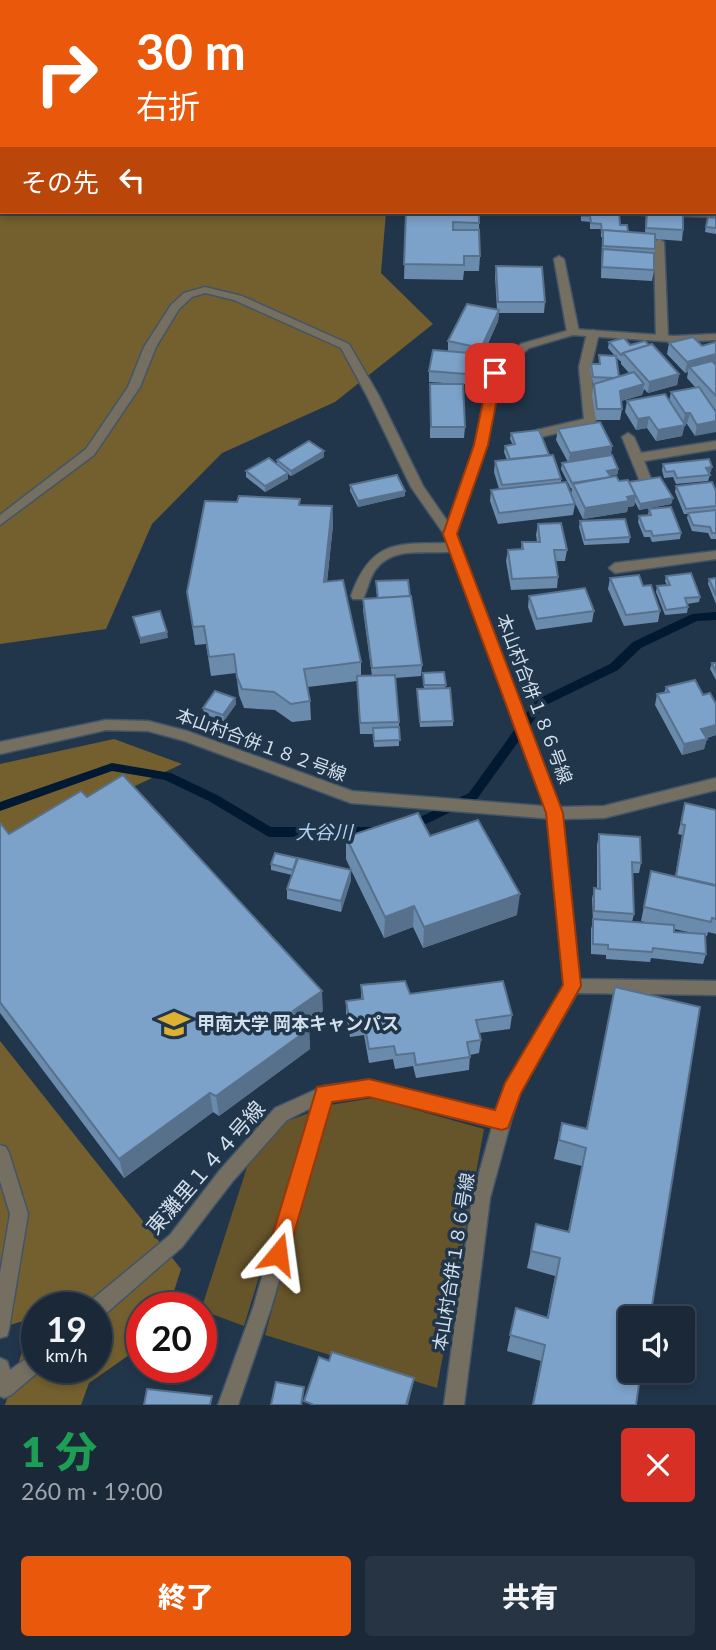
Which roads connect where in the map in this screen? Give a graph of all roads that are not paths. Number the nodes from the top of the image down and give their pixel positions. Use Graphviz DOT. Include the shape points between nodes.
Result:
graph roads {
  1 [pos="659,242"];
  2 [pos="559,259"];
  3 [pos="572,332"];
  4 [pos="593,333"];
  5 [pos="716,337"];
  6 [pos="662,338"];
  7 [pos="541,433"];
  8 [pos="628,437"];
  9 [pos="716,445"];
  10 [pos="636,457"];
  11 [pos="645,479"];
  12 [pos="0,521"];
  13 [pos="452,541"];
  14 [pos="716,555"];
  15 [pos="615,568"];
  16 [pos="358,596"];
  17 [pos="0,748"];
  18 [pos="716,784"];
  19 [pos="554,813"];
  20 [pos="572,986"];
  21 [pos="716,988"];
  22 [pos="324,1094"];
  23 [pos="502,1121"];
  24 [pos="0,1153"];
  25 [pos="112,1295"];
  26 [pos="0,1329"];
  27 [pos="21,1370"];
  28 [pos="1,1382"];
  29 [pos="228,1405"];
  30 [pos="454,1405"];
  1 -- 6 [label="street"];
  2 -- 3 [label="street"];
  3 -- 4 [label="street"];
  3 -- 13 [label="street" via="525,346 495,373 481,445"];
  4 -- 6 [label="street"];
  4 -- 7 [label="street" via="585,366 590,421"];
  5 -- 6 [label="street"];
  8 -- 10 [label="street"];
  9 -- 10 [label="street"];
  10 -- 11 [label="street"];
  12 -- 13 [label="street, 本山村合併１８６号線" via="90,452 134,387 150,347 175,307 188,295 205,290 238,298 345,346 417,486"];
  13 -- 16 [label="street" via="391,550 364,574"];
  13 -- 19 [label="street, 本山村合併１８６号線"];
  14 -- 15 [label="street"];
  17 -- 19 [label="street, 本山村合併１８２号線" via="106,725 148,726 351,797"];
  18 -- 19 [label="street, 本山村合併１８２号線" via="604,812"];
  19 -- 20 [label="street, 本山村合併１８６号線"];
  20 -- 21 [label="street"];
  20 -- 23 [label="street, 本山村合併１８６号線" via="512,1090"];
  22 -- 23 [label="street, 東灘里１４４号線" via="369,1088"];
  22 -- 25 [label="street, 東灘里１４４号線" via="281,1114 226,1175 176,1241"];
  22 -- 29 [label="street" via="262,1308"];
  23 -- 30 [label="street, 本山村合併１８６号線" via="481,1198"];
  24 -- 26 [label="street" via="19,1214"];
  27 -- 28 [label="street"];
}
